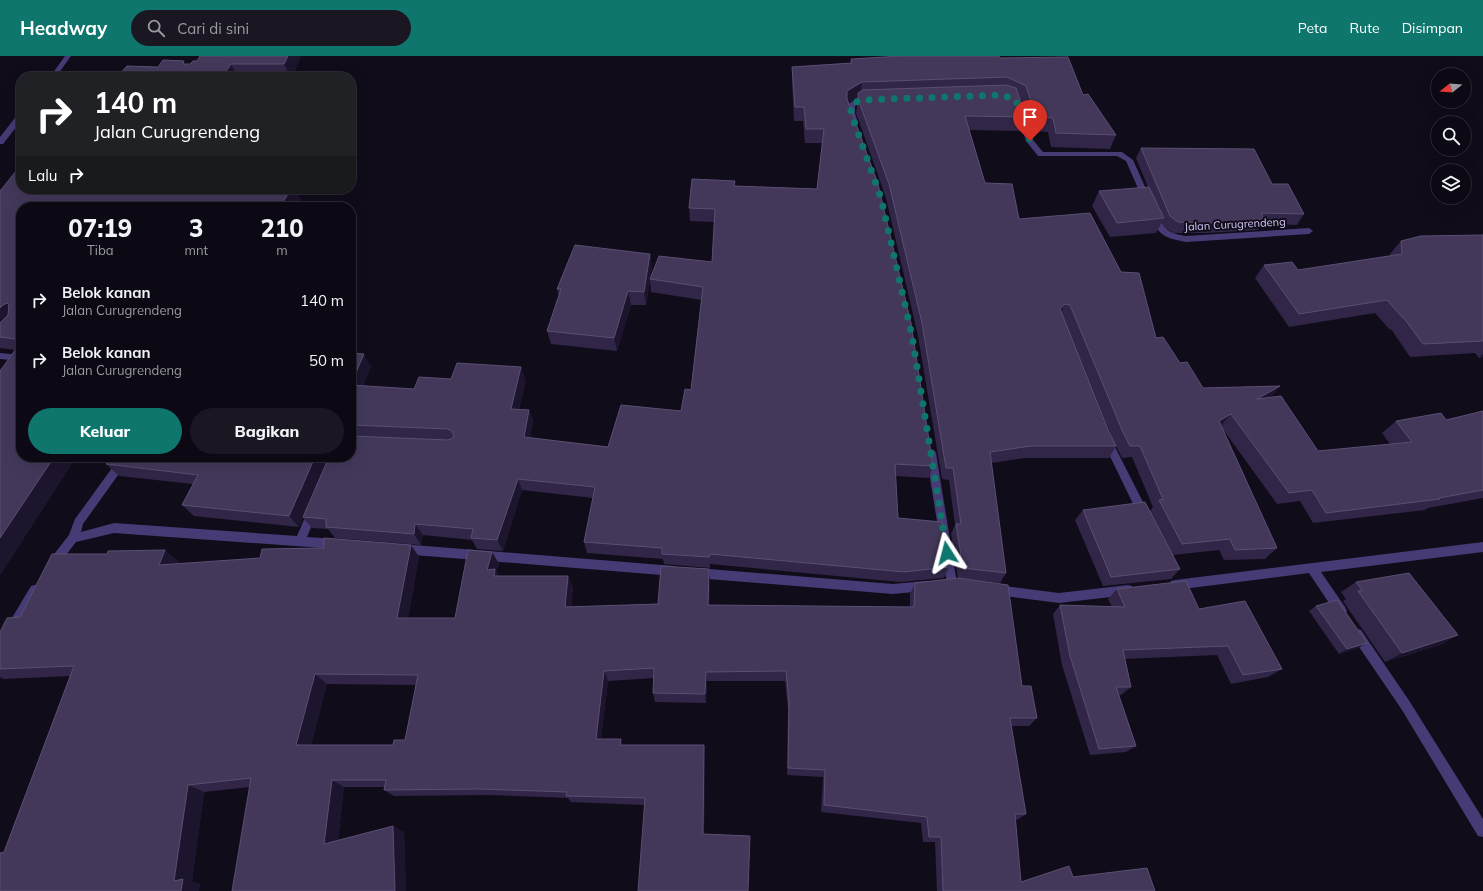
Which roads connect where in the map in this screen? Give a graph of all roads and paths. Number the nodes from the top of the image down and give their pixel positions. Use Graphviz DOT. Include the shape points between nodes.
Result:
graph roads {
  1 [pos="68,56"];
  2 [pos="56,72"];
  3 [pos="875,99"];
  4 [pos="1016,100"];
  5 [pos="16,122"];
  6 [pos="858,134"];
  7 [pos="0,142"];
  8 [pos="1309,231"];
  9 [pos="0,356"];
  10 [pos="16,358"];
  11 [pos="1102,428"];
  12 [pos="930,444"];
  13 [pos="122,462"];
  14 [pos="318,499"];
  15 [pos="1149,524"];
  16 [pos="73,538"];
  17 [pos="300,541"];
  18 [pos="347,545"];
  19 [pos="1483,547"];
  20 [pos="393,548"];
  21 [pos="1312,568"];
  22 [pos="1174,572"];
  23 [pos="1184,584"];
  24 [pos="1160,587"];
  25 [pos="990,589"];
  26 [pos="1137,589"];
  27 [pos="0,648"];
  28 [pos="1483,831"];
  1 -- 2 [label="street"];
  3 -- 6 [label="street" via="860,100 851,105"];
  4 -- 8 [label="street, Jalan Curugrendeng" via="1030,141 1041,154 1112,152 1129,160 1160,230 1170,236 1186,239"];
  5 -- 7 [label="street"];
  9 -- 10 [label="street"];
  11 -- 15 [label="street"];
  12 -- 20 [label="street" via="948,584 893,589"];
  13 -- 16 [label="street" via="79,522"];
  14 -- 17 [label="street"];
  16 -- 17 [label="street" via="114,528"];
  16 -- 27 [label="street" via="44,575"];
  17 -- 18 [label="street"];
  19 -- 21 [label="street"];
  21 -- 23 [label="street"];
  21 -- 28 [label="street" via="1406,706"];
  22 -- 23 [label="street"];
  23 -- 24 [label="street"];
  25 -- 26 [label="street" via="1059,598"];
}
